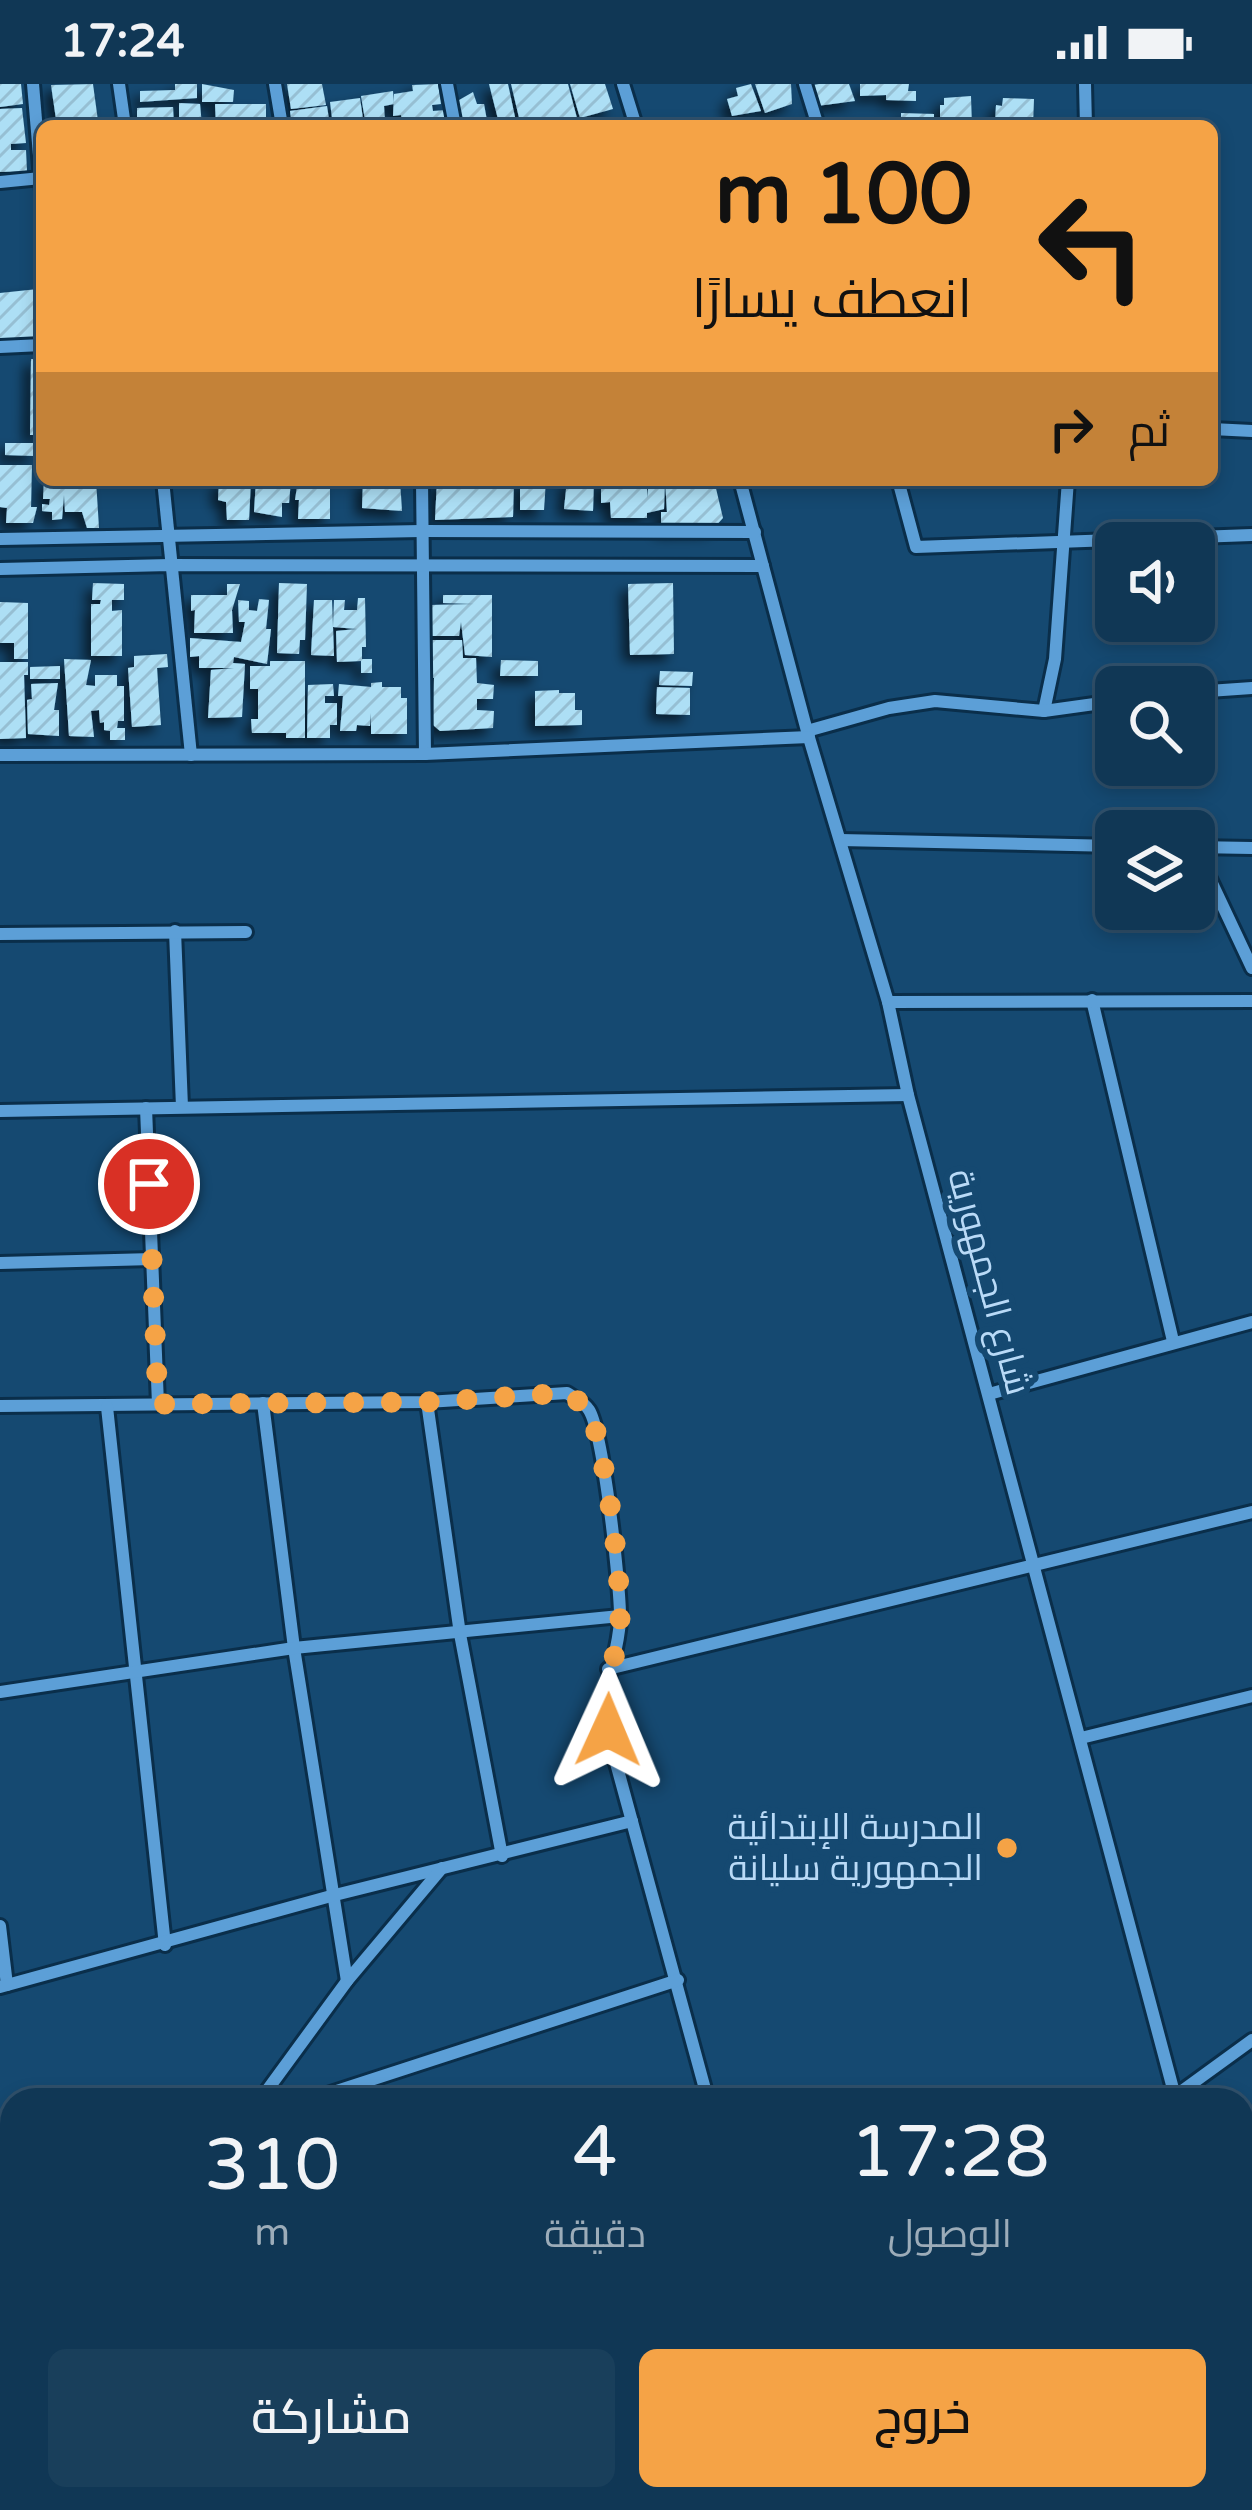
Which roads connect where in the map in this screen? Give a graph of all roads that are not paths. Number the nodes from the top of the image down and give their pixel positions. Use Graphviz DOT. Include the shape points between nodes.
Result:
graph roads {
  1 [pos="33,84"];
  2 [pos="119,84"];
  3 [pos="275,84"];
  4 [pos="447,84"];
  5 [pos="623,84"];
  6 [pos="805,84"];
  7 [pos="1085,84"];
  8 [pos="36,120"];
  9 [pos="123,120"];
  10 [pos="281,120"];
  11 [pos="454,120"];
  12 [pos="634,120"];
  13 [pos="816,120"];
  14 [pos="1086,120"];
  15 [pos="36,178"];
  16 [pos="0,182"];
  17 [pos="36,345"];
  18 [pos="0,347"];
  19 [pos="1218,429"];
  20 [pos="1252,431"];
  21 [pos="164,486"];
  22 [pos="422,486"];
  23 [pos="742,486"];
  24 [pos="900,486"];
  25 [pos="1068,486"];
  26 [pos="421,531"];
  27 [pos="755,532"];
  28 [pos="1252,535"];
  29 [pos="168,536"];
  30 [pos="0,539"];
  31 [pos="1064,542"];
  32 [pos="422,564"];
  33 [pos="170,565"];
  34 [pos="763,566"];
  35 [pos="0,569"];
  36 [pos="1252,688"];
  37 [pos="1215,691"];
  38 [pos="1095,704"];
  39 [pos="1044,711"];
  40 [pos="808,734"];
  41 [pos="425,754"];
  42 [pos="0,755"];
  43 [pos="191,755"];
  44 [pos="839,840"];
  45 [pos="1095,846"];
  46 [pos="1215,847"];
  47 [pos="1252,848"];
  48 [pos="1215,891"];
  49 [pos="175,931"];
  50 [pos="246,932"];
  51 [pos="0,934"];
  52 [pos="1252,968"];
  53 [pos="1092,1000"];
  54 [pos="1252,1001"];
  55 [pos="887,1002"];
  56 [pos="908,1095"];
  57 [pos="182,1107"];
  58 [pos="146,1108"];
  59 [pos="0,1111"];
  60 [pos="153,1259"];
  61 [pos="0,1263"];
  62 [pos="1252,1322"];
  63 [pos="1173,1341"];
  64 [pos="988,1394"];
  65 [pos="263,1402"];
  66 [pos="427,1402"];
  67 [pos="158,1404"];
  68 [pos="0,1406"];
  69 [pos="107,1407"];
  70 [pos="1252,1512"];
  71 [pos="1035,1566"];
  72 [pos="620,1616"];
  73 [pos="460,1634"];
  74 [pos="294,1648"];
  75 [pos="608,1669"];
  76 [pos="137,1673"];
  77 [pos="0,1692"];
  78 [pos="1252,1696"];
  79 [pos="1081,1738"];
  80 [pos="632,1821"];
  81 [pos="502,1856"];
  82 [pos="443,1868"];
  83 [pos="332,1896"];
  84 [pos="0,1926"];
  85 [pos="165,1945"];
  86 [pos="678,1980"];
  87 [pos="346,1981"];
  88 [pos="4,1986"];
  89 [pos="1252,2040"];
  90 [pos="269,2088"];
  91 [pos="346,2088"];
  92 [pos="705,2088"];
  93 [pos="1173,2088"];
  94 [pos="1189,2088"];
  1 -- 8 [label="street"];
  2 -- 9 [label="street"];
  3 -- 10 [label="street"];
  4 -- 11 [label="street"];
  5 -- 12 [label="street"];
  6 -- 13 [label="street"];
  7 -- 14 [label="street"];
  15 -- 16 [label="street"];
  17 -- 18 [label="street"];
  19 -- 20 [label="street"];
  21 -- 29 [label="street"];
  22 -- 26 [label="street"];
  23 -- 27 [label="street, شارع الجمهورية"];
  24 -- 31 [label="street" via="916,547"];
  25 -- 31 [label="street"];
  26 -- 27 [label="street"];
  26 -- 29 [label="street"];
  26 -- 32 [label="street"];
  27 -- 34 [label="street, شارع الجمهورية"];
  28 -- 31 [label="street"];
  29 -- 30 [label="street"];
  29 -- 33 [label="street"];
  31 -- 39 [label="street"];
  32 -- 33 [label="street"];
  32 -- 34 [label="street"];
  32 -- 41 [label="street"];
  33 -- 35 [label="street"];
  33 -- 43 [label="street"];
  34 -- 40 [label="street, شارع الجمهورية"];
  36 -- 37 [label="street"];
  38 -- 39 [label="street"];
  39 -- 40 [label="street" via="935,701"];
  40 -- 41 [label="street"];
  40 -- 44 [label="street, شارع الجمهورية"];
  41 -- 43 [label="street"];
  42 -- 43 [label="street"];
  44 -- 45 [label="street"];
  44 -- 55 [label="street, شارع الجمهورية"];
  46 -- 47 [label="street"];
  48 -- 52 [label="street"];
  49 -- 50 [label="street"];
  49 -- 51 [label="street"];
  49 -- 57 [label="street"];
  53 -- 54 [label="street"];
  53 -- 55 [label="street"];
  53 -- 63 [label="street"];
  55 -- 56 [label="street, شارع الجمهورية"];
  56 -- 57 [label="street"];
  56 -- 64 [label="street, شارع الجمهورية"];
  57 -- 58 [label="street"];
  58 -- 59 [label="street"];
  58 -- 60 [label="street"];
  60 -- 61 [label="street"];
  60 -- 67 [label="street"];
  62 -- 63 [label="street"];
  63 -- 64 [label="street"];
  64 -- 71 [label="street, شارع الجمهورية"];
  65 -- 66 [label="street"];
  65 -- 67 [label="street"];
  65 -- 74 [label="street"];
  66 -- 72 [label="street" via="567,1393 589,1409"];
  66 -- 73 [label="street"];
  67 -- 69 [label="street"];
  68 -- 69 [label="street"];
  69 -- 76 [label="street"];
  70 -- 71 [label="street"];
  71 -- 75 [label="street"];
  71 -- 79 [label="street, شارع الجمهورية"];
  72 -- 73 [label="street"];
  72 -- 75 [label="street"];
  73 -- 74 [label="street"];
  73 -- 81 [label="street"];
  74 -- 76 [label="street"];
  74 -- 83 [label="street"];
  75 -- 80 [label="street" via="603,1704"];
  76 -- 77 [label="street"];
  76 -- 85 [label="street"];
  78 -- 79 [label="street"];
  79 -- 93 [label="street, شارع الجمهورية"];
  80 -- 81 [label="street"];
  80 -- 86 [label="street"];
  81 -- 82 [label="street"];
  82 -- 83 [label="street"];
  82 -- 87 [label="street"];
  83 -- 85 [label="street"];
  83 -- 87 [label="street"];
  84 -- 88 [label="street"];
  85 -- 88 [label="street"];
  86 -- 91 [label="street"];
  86 -- 92 [label="street"];
  87 -- 90 [label="street"];
  89 -- 94 [label="street"];
}
